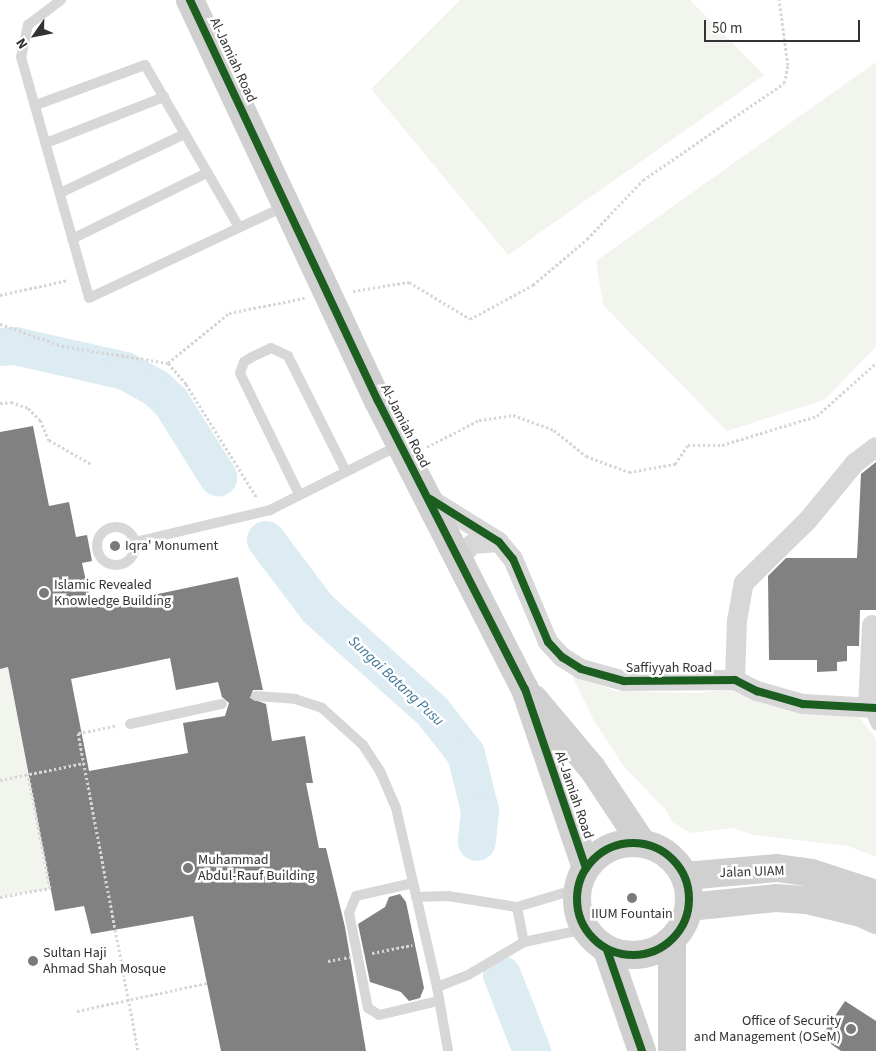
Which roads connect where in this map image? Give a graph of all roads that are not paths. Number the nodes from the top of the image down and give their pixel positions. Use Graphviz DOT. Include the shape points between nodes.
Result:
graph roads {
  1 [pos="61,0"];
  2 [pos="190,0"];
  3 [pos="164,97"];
  4 [pos="36,105"];
  5 [pos="186,134"];
  6 [pos="46,143"];
  7 [pos="208,173"];
  8 [pos="60,193"];
  9 [pos="287,205"];
  10 [pos="239,227"];
  11 [pos="72,239"];
  12 [pos="876,448"];
  13 [pos="404,451"];
  14 [pos="345,470"];
  15 [pos="298,492"];
  16 [pos="426,496"];
  17 [pos="135,542"];
  18 [pos="498,542"];
  19 [pos="460,558"];
  20 [pos="872,625"];
  21 [pos="735,680"];
  22 [pos="525,689"];
  23 [pos="256,696"];
  24 [pos="222,704"];
  25 [pos="873,713"];
  26 [pos="130,724"];
  27 [pos="642,843"];
  28 [pos="685,876"];
  29 [pos="581,878"];
  30 [pos="413,883"];
  31 [pos="876,894"];
  32 [pos="416,897"];
  33 [pos="517,907"];
  34 [pos="689,907"];
  35 [pos="876,920"];
  36 [pos="585,929"];
  37 [pos="672,941"];
  38 [pos="524,942"];
  39 [pos="607,950"];
  40 [pos="437,987"];
  41 [pos="438,1001"];
  42 [pos="448,1051"];
  43 [pos="642,1051"];
  44 [pos="672,1051"];
  1 -- 4 [label="lane" via="28,25 22,39 21,57"];
  2 -- 9 [label="street, Al-Jamiah Road"];
  3 -- 4 [label="lane" via="145,65"];
  3 -- 5 [label="lane"];
  3 -- 6 [label="lane"];
  4 -- 6 [label="lane"];
  5 -- 7 [label="lane"];
  5 -- 8 [label="lane"];
  6 -- 8 [label="lane"];
  7 -- 10 [label="lane"];
  7 -- 11 [label="lane"];
  8 -- 11 [label="lane"];
  9 -- 10 [label="lane"];
  9 -- 13 [label="street, Al-Jamiah Road"];
  10 -- 11 [label="lane" via="89,298"];
  12 -- 21 [label="street" via="855,463 808,520 744,583 737,621"];
  13 -- 14 [label="lane"];
  13 -- 16 [label="street, Al-Jamiah Road"];
  14 -- 15 [label="lane"];
  14 -- 15 [label="lane" via="288,356 271,348 252,356 244,362 240,373"];
  15 -- 17 [label="lane" via="265,510"];
  16 -- 18 [label="street, Saffiyyah Road"];
  16 -- 19 [label="street, Al-Jamiah Road"];
  18 -- 19 [label="street" via="472,544"];
  18 -- 21 [label="street, Saffiyyah Road" via="513,559 538,623 562,658 581,669 624,681"];
  19 -- 22 [label="street, Al-Jamiah Road"];
  20 -- 25 [label="street, Saffiyyah Road"];
  21 -- 25 [label="street, Saffiyyah Road" via="756,691 803,704"];
  22 -- 27 [label="street, Al-Jamiah Road" via="592,768"];
  22 -- 29 [label="street, Al-Jamiah Road"];
  23 -- 30 [label="lane" via="295,699 322,708 363,744 396,808"];
  24 -- 26 [label="lane"];
  27 -- 28 [label="street, Al-Jamiah Road" via="672,858"];
  27 -- 29 [label="street, Al-Jamiah Road" via="610,847"];
  28 -- 31 [label="street, Jalan UIAM" via="777,868 821,876"];
  28 -- 34 [label="street"];
  29 -- 33 [label="lane"];
  29 -- 36 [label="street, Al-Jamiah Road" via="576,903"];
  30 -- 32 [label="lane"];
  30 -- 41 [label="lane" via="356,896 349,913 368,1008 379,1015"];
  32 -- 33 [label="lane" via="448,896"];
  32 -- 40 [label="lane"];
  33 -- 38 [label="lane"];
  34 -- 35 [label="street, Jalan UIAM" via="776,898 806,900 861,913"];
  34 -- 37 [label="street" via="684,926"];
  36 -- 38 [label="lane"];
  36 -- 39 [label="street, Al-Jamiah Road"];
  37 -- 39 [label="street" via="641,956"];
  37 -- 44 [label="street"];
  38 -- 40 [label="lane" via="468,975"];
  39 -- 43 [label="street, Al-Jamiah Road"];
  40 -- 41 [label="lane"];
  41 -- 42 [label="lane"];
}
